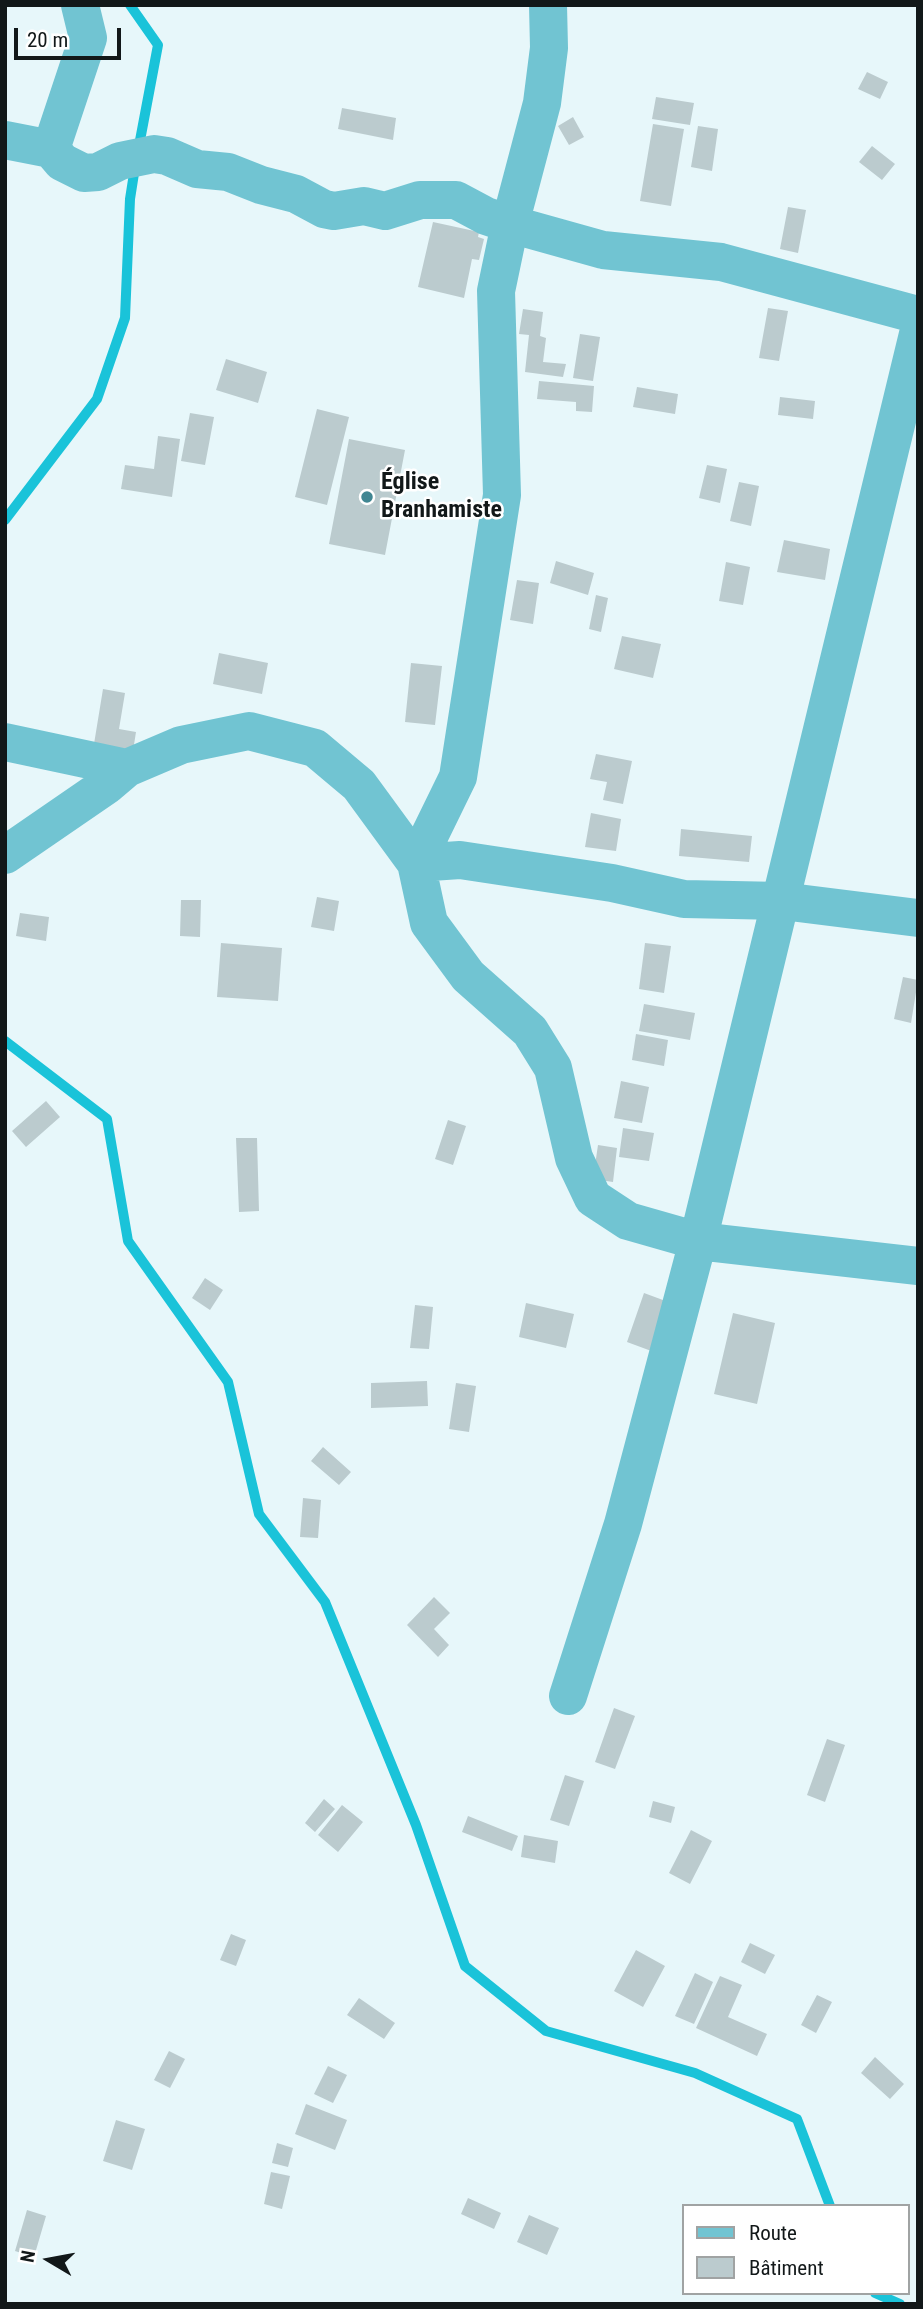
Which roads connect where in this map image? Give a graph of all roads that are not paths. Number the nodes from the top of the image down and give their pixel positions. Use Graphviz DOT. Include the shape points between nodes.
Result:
graph roads {
  1 [pos="80,5"];
  2 [pos="548,5"];
  3 [pos="5,140"];
  4 [pos="51,149"];
  5 [pos="510,224"];
  6 [pos="918,314"];
  7 [pos="918,334"];
  8 [pos="5,742"];
  9 [pos="127,768"];
  10 [pos="5,855"];
  11 [pos="416,863"];
  12 [pos="782,901"];
  13 [pos="918,918"];
  14 [pos="698,1241"];
  15 [pos="918,1266"];
  16 [pos="568,1696"];
  1 -- 4 [label="street" via="88,37"];
  2 -- 5 [label="street" via="550,48 542,103"];
  3 -- 4 [label="street"];
  4 -- 5 [label="street" via="62,162 84,173 154,154 197,169 228,172 334,211 364,206 385,211 420,200 456,200"];
  5 -- 6 [label="street" via="603,250 721,262"];
  5 -- 11 [label="street" via="496,291 502,495 457,777"];
  7 -- 12 [label="street"];
  8 -- 9 [label="street"];
  9 -- 10 [label="street"];
  9 -- 11 [label="street" via="181,745 248,731 315,748 359,785"];
  11 -- 12 [label="street" via="460,860 684,899"];
  11 -- 14 [label="street" via="429,923 468,976 530,1031 554,1068 574,1158 593,1198 628,1220"];
  12 -- 13 [label="street"];
  12 -- 14 [label="street"];
  14 -- 15 [label="street"];
  14 -- 16 [label="street" via="623,1524"];
}
